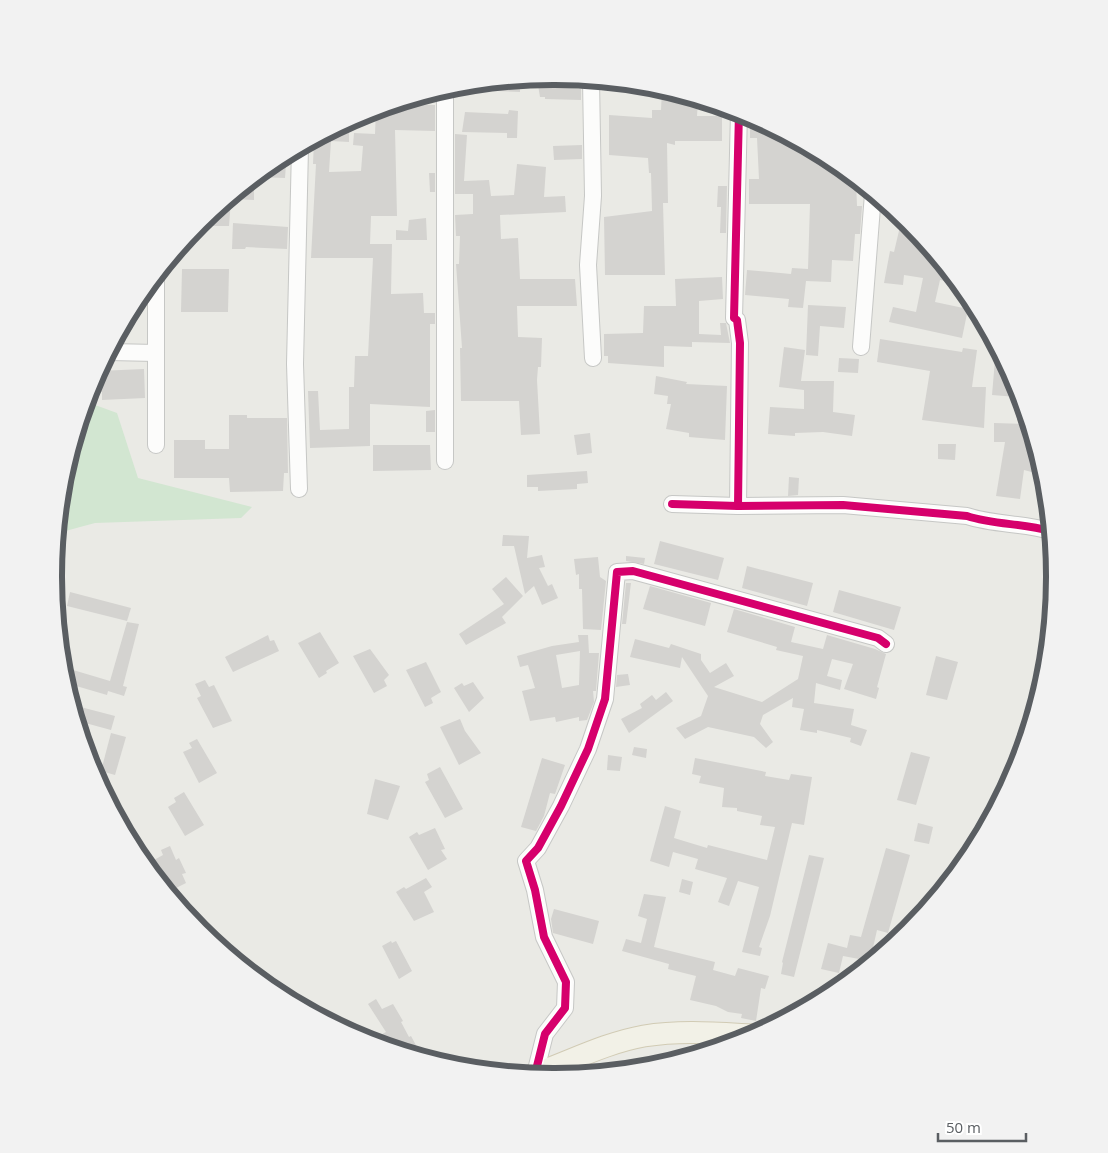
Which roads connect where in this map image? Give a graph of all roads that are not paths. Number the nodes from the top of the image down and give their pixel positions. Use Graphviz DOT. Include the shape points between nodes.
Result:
graph roads {
  1 [pos="591,86"];
  2 [pos="445,97"];
  3 [pos="739,121"];
  4 [pos="300,156"];
  5 [pos="872,202"];
  6 [pos="156,288"];
  7 [pos="861,347"];
  8 [pos="117,352"];
  9 [pos="156,353"];
  10 [pos="593,358"];
  11 [pos="156,445"];
  12 [pos="446,461"];
  13 [pos="300,489"];
  14 [pos="672,504"];
  15 [pos="738,506"];
  16 [pos="1043,529"];
  17 [pos="886,644"];
  18 [pos="734,1034"];
  19 [pos="535,1067"];
  20 [pos="549,1068"];
  1 -- 10 [label="street" via="593,196 588,265"];
  2 -- 12 [label="street"];
  3 -- 15 [label="street" via="734,318 740,343"];
  4 -- 13 [label="street" via="295,364"];
  5 -- 7 [label="street"];
  6 -- 9 [label="street"];
  8 -- 9 [label="street"];
  9 -- 11 [label="street"];
  14 -- 15 [label="street"];
  15 -- 16 [label="street" via="843,504 968,516"];
  17 -- 19 [label="street" via="878,638 633,571 617,572 605,699 588,748 561,806 538,848 526,861 544,937 566,982 565,1008 545,1034"];
  18 -- 20 [label="main road" via="698,1032 645,1036 591,1051"];
}
